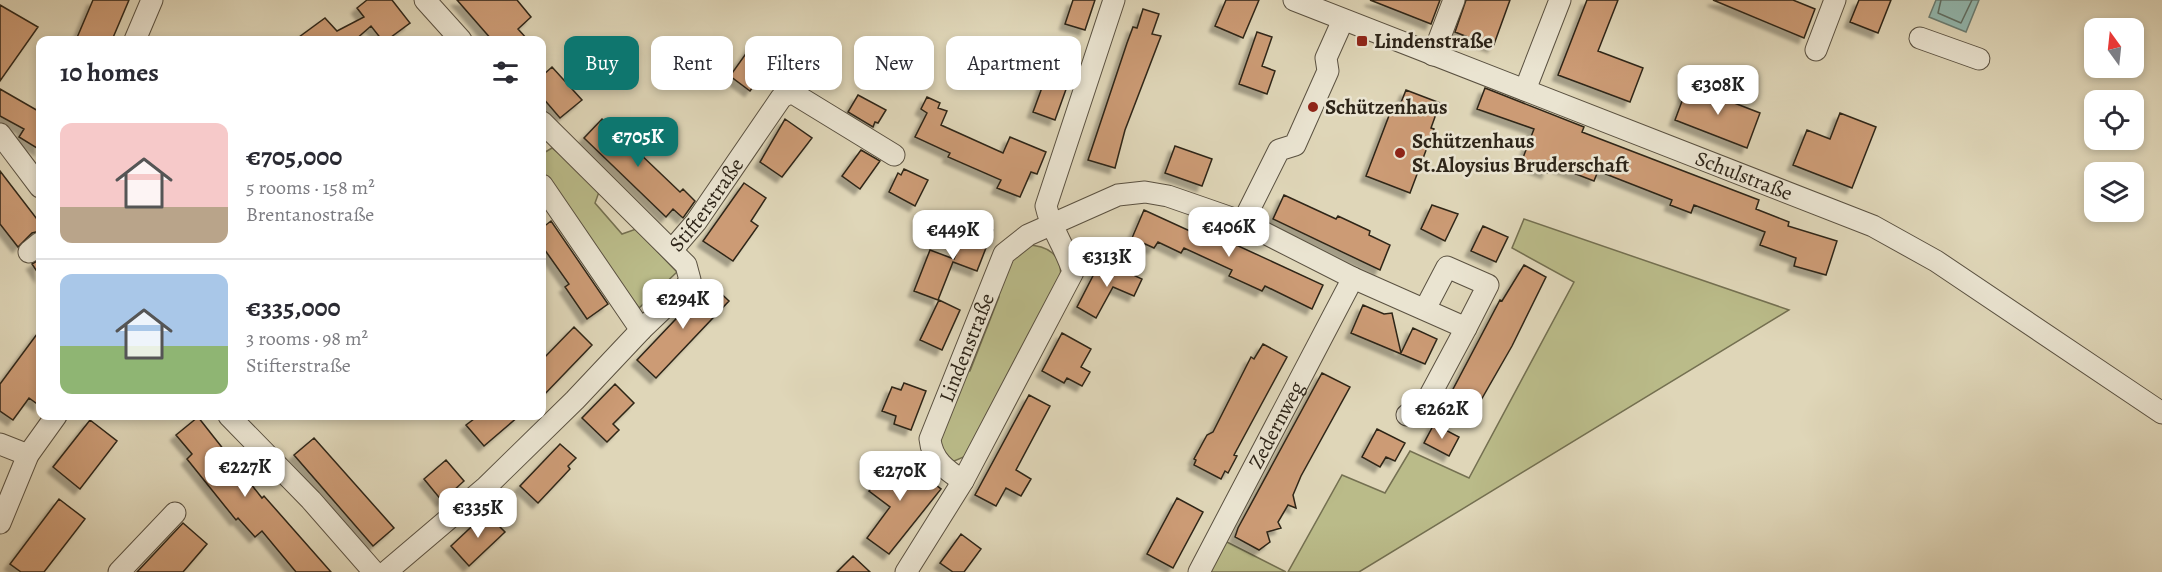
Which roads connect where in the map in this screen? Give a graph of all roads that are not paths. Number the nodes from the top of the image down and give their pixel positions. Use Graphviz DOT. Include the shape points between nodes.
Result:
graph roads {
  1 [pos="152,0"];
  2 [pos="425,0"];
  3 [pos="1114,0"];
  4 [pos="1294,0"];
  5 [pos="1454,0"];
  6 [pos="1560,0"];
  7 [pos="1835,0"];
  8 [pos="1343,20"];
  9 [pos="137,36"];
  10 [pos="457,36"];
  11 [pos="1920,38"];
  12 [pos="1816,50"];
  13 [pos="1433,55"];
  14 [pos="1979,59"];
  15 [pos="1526,90"];
  16 [pos="546,126"];
  17 [pos="0,134"];
  18 [pos="894,155"];
  19 [pos="36,182"];
  20 [pos="546,191"];
  21 [pos="1243,222"];
  22 [pos="1050,226"];
  23 [pos="672,250"];
  24 [pos="1353,278"];
  25 [pos="1425,309"];
  26 [pos="1466,328"];
  27 [pos="641,330"];
  28 [pos="2162,413"];
  29 [pos="1407,415"];
  30 [pos="53,420"];
  31 [pos="233,420"];
  32 [pos="0,444"];
  33 [pos="28,455"];
  34 [pos="963,481"];
  35 [pos="175,513"];
  36 [pos="0,523"];
  37 [pos="119,572"];
  38 [pos="374,572"];
  39 [pos="386,572"];
  40 [pos="906,572"];
  41 [pos="1200,572"];
  1 -- 9 [label="street"];
  2 -- 10 [label="street"];
  3 -- 22 [label="street" via="1046,206"];
  4 -- 8 [label="street, Schulstraße"];
  5 -- 13 [label="street"];
  6 -- 15 [label="street"];
  7 -- 12 [label="street"];
  8 -- 13 [label="street, Schulstraße"];
  8 -- 21 [label="street" via="1326,58 1328,71 1295,146 1279,150"];
  11 -- 14 [label="street"];
  13 -- 15 [label="street, Schulstraße"];
  15 -- 28 [label="street, Schulstraße" via="1872,226 1936,261"];
  16 -- 23 [label="street"];
  17 -- 19 [label="street"];
  18 -- 23 [label="street, Stifterstraße" via="791,92 781,98 696,222"];
  20 -- 27 [label="street"];
  21 -- 22 [label="street, Lindenstraße" via="1145,192 1118,195"];
  21 -- 24 [label="street, Lindenstraße"];
  22 -- 34 [label="street" via="1068,255 1073,272"];
  22 -- 34 [label="street, Lindenstraße" via="1028,235 1004,254 930,439 933,456"];
  23 -- 27 [label="street, Stifterstraße" via="686,265 690,280"];
  24 -- 25 [label="street, Lindenstraße"];
  24 -- 41 [label="street, Zedernweg"];
  25 -- 26 [label="street, Lindenstraße"];
  25 -- 26 [label="street" via="1447,267 1488,285"];
  26 -- 29 [label="street" via="1428,399"];
  27 -- 39 [label="street, Stifterstraße" via="494,479"];
  30 -- 33 [label="street"];
  31 -- 38 [label="street"];
  32 -- 33 [label="street"];
  33 -- 36 [label="street"];
  34 -- 40 [label="street"];
  35 -- 37 [label="street"];
}
